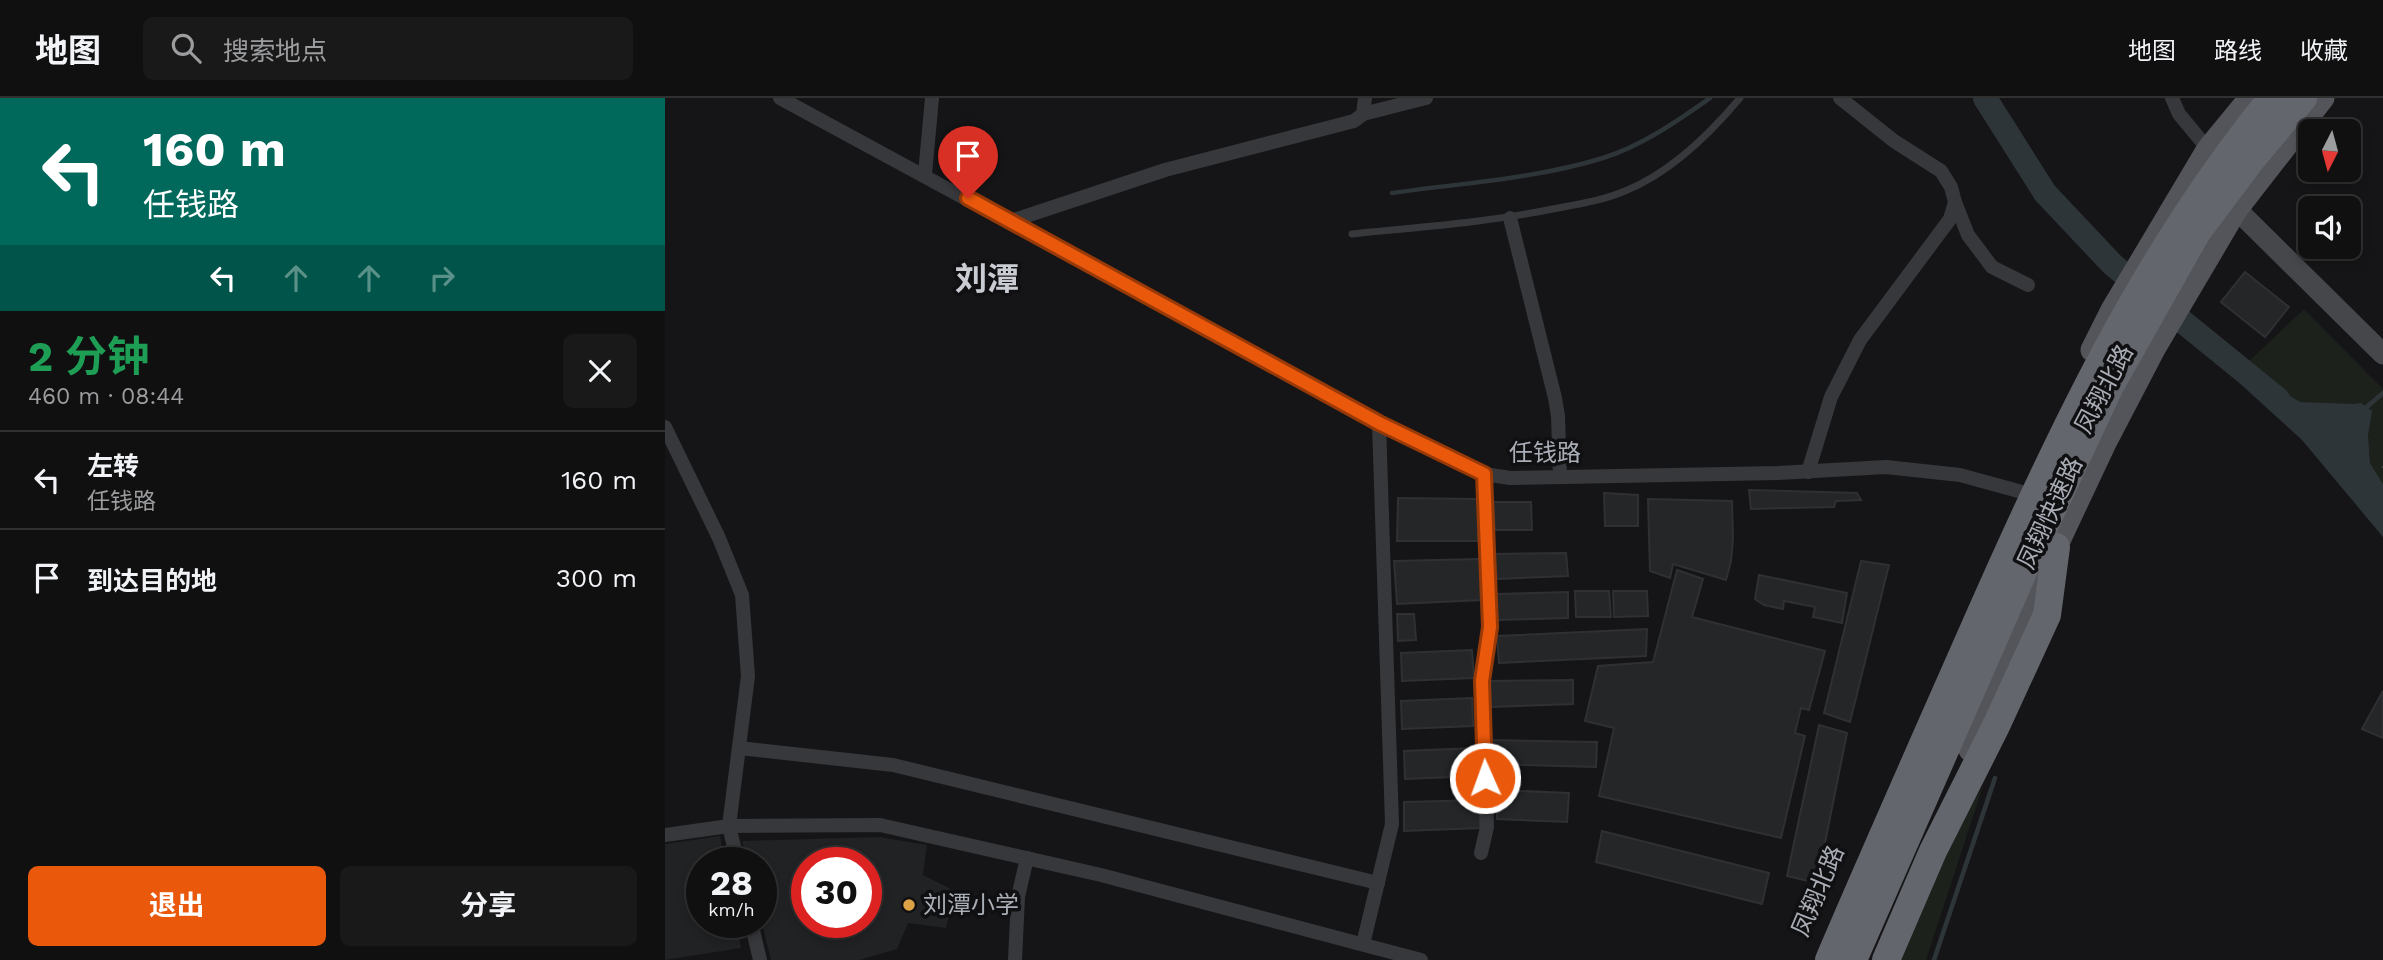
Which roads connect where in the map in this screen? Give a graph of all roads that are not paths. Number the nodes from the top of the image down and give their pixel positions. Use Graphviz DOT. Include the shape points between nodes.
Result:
graph roads {
  1 [pos="781,98"];
  2 [pos="932,98"];
  3 [pos="1364,98"];
  4 [pos="1426,98"];
  5 [pos="1740,98"];
  6 [pos="1840,98"];
  7 [pos="2172,98"];
  8 [pos="2250,98"];
  9 [pos="2272,98"];
  10 [pos="2303,98"];
  11 [pos="2323,98"];
  12 [pos="1363,114"];
  13 [pos="2208,149"];
  14 [pos="2196,170"];
  15 [pos="925,174"];
  16 [pos="1955,202"];
  17 [pos="2236,210"];
  18 [pos="1510,218"];
  19 [pos="1011,221"];
  20 [pos="1352,234"];
  21 [pos="2028,285"];
  22 [pos="2383,354"];
  23 [pos="1379,423"];
  24 [pos="665,427"];
  25 [pos="1808,472"];
  26 [pos="1484,474"];
  27 [pos="1560,477"];
  28 [pos="2022,492"];
  29 [pos="2056,547"];
  30 [pos="739,748"];
  31 [pos="729,827"];
  32 [pos="665,835"];
  33 [pos="733,847"];
  34 [pos="1481,853"];
  35 [pos="1027,858"];
  36 [pos="1378,883"];
  37 [pos="754,938"];
  38 [pos="1363,944"];
  39 [pos="759,960"];
  40 [pos="1015,960"];
  41 [pos="1421,960"];
  42 [pos="1817,960"];
  43 [pos="1829,960"];
  44 [pos="1853,960"];
  45 [pos="1874,960"];
  46 [pos="1886,960"];
  1 -- 15 [label="street, 任钱路"];
  2 -- 15 [label="street"];
  3 -- 12 [label="street"];
  4 -- 12 [label="street"];
  5 -- 18 [label="lane" via="1692,149 1625,191"];
  6 -- 16 [label="street" via="1941,171"];
  7 -- 13 [label="street" via="2179,114"];
  8 -- 13 [label="main road, 凤翔北路"];
  9 -- 43 [label="highway, 凤翔快速路, bridge" via="2183,217 2089,380"];
  10 -- 44 [label="highway, 凤翔快速路, bridge" via="2197,232 2110,386"];
  11 -- 17 [label="main road, 凤翔北路"];
  12 -- 19 [label="street" via="1354,121 1165,170"];
  13 -- 14 [label="main road, 凤翔北路"];
  14 -- 17 [label="street"];
  14 -- 28 [label="main road, 凤翔北路" via="2112,310"];
  15 -- 19 [label="street, 任钱路"];
  16 -- 21 [label="street" via="1968,235 1992,267"];
  16 -- 25 [label="street" via="1951,219 1860,340 1831,397"];
  17 -- 22 [label="street"];
  17 -- 29 [label="main road, 凤翔北路" via="2154,349"];
  18 -- 20 [label="lane"];
  18 -- 27 [label="street" via="1555,398"];
  19 -- 23 [label="street, 任钱路"];
  23 -- 26 [label="street, 任钱路"];
  23 -- 36 [label="street" via="1392,824"];
  24 -- 30 [label="street" via="742,595 748,676"];
  25 -- 27 [label="street, 任钱路"];
  25 -- 28 [label="street, 任钱路" via="1886,467 1960,475"];
  26 -- 27 [label="street, 任钱路"];
  26 -- 34 [label="street" via="1490,627 1482,681 1487,827"];
  28 -- 42 [label="main road, 凤翔北路"];
  29 -- 45 [label="main road, 凤翔北路" via="1963,768"];
  29 -- 46 [label="highway" via="2047,615 1933,851"];
  30 -- 31 [label="street"];
  30 -- 36 [label="street" via="893,765"];
  31 -- 32 [label="street"];
  31 -- 33 [label="street"];
  31 -- 35 [label="street" via="880,825"];
  35 -- 38 [label="street"];
  35 -- 40 [label="street" via="1018,897"];
  36 -- 38 [label="street"];
  37 -- 39 [label="street"];
  38 -- 41 [label="street"];
}
